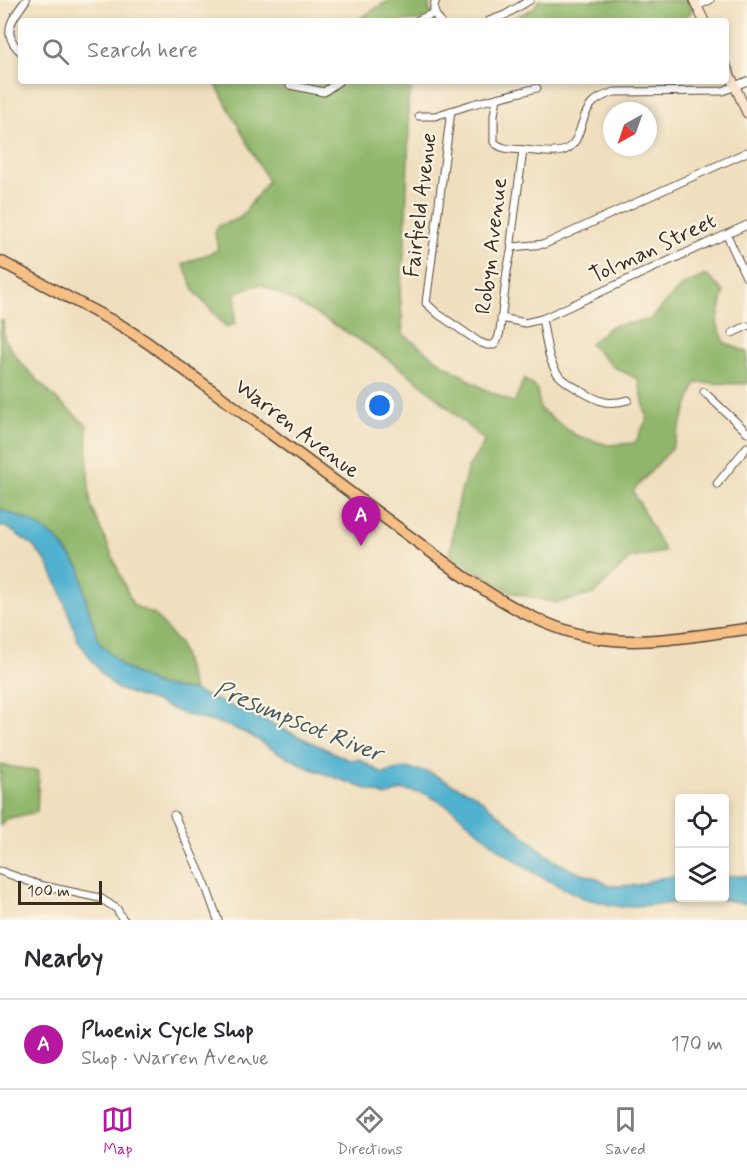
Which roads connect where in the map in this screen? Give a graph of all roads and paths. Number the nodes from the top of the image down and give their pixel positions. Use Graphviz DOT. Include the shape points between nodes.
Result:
graph roads {
  1 [pos="26,0"];
  2 [pos="436,0"];
  3 [pos="530,0"];
  4 [pos="710,0"];
  5 [pos="696,3"];
  6 [pos="434,13"];
  7 [pos="423,18"];
  8 [pos="438,18"];
  9 [pos="497,18"];
  10 [pos="703,18"];
  11 [pos="18,49"];
  12 [pos="729,73"];
  13 [pos="747,81"];
  14 [pos="335,84"];
  15 [pos="291,85"];
  16 [pos="735,86"];
  17 [pos="537,88"];
  18 [pos="497,98"];
  19 [pos="451,111"];
  20 [pos="747,113"];
  21 [pos="419,116"];
  22 [pos="523,150"];
  23 [pos="747,152"];
  24 [pos="747,225"];
  25 [pos="726,235"];
  26 [pos="512,247"];
  27 [pos="0,261"];
  28 [pos="746,277"];
  29 [pos="501,318"];
  30 [pos="542,319"];
  31 [pos="747,326"];
  32 [pos="732,333"];
  33 [pos="494,345"];
  34 [pos="704,392"];
  35 [pos="628,400"];
  36 [pos="747,432"];
  37 [pos="747,447"];
  38 [pos="717,484"];
  39 [pos="747,629"];
  40 [pos="174,815"];
  41 [pos="0,872"];
  42 [pos="122,919"];
  43 [pos="218,920"];
  1 -- 11 [label="street" via="9,28 9,36"];
  2 -- 6 [label="street"];
  3 -- 9 [label="street"];
  4 -- 5 [label="street"];
  5 -- 10 [label="main road"];
  6 -- 7 [label="street"];
  6 -- 8 [label="street"];
  12 -- 16 [label="main road"];
  13 -- 16 [label="street"];
  14 -- 15 [label="street" via="324,92"];
  16 -- 20 [label="main road"];
  16 -- 22 [label="street" via="723,91 610,93 591,104 567,150"];
  17 -- 18 [label="street"];
  18 -- 19 [label="street"];
  18 -- 22 [label="street" via="494,142"];
  19 -- 21 [label="street"];
  19 -- 33 [label="street, Fairfield Avenue" via="426,303 479,342"];
  22 -- 26 [label="street, Robyn Avenue"];
  23 -- 26 [label="street" via="545,244"];
  24 -- 25 [label="street, Tolman Street"];
  25 -- 28 [label="street"];
  25 -- 30 [label="street, Tolman Street"];
  26 -- 29 [label="street, Robyn Avenue"];
  27 -- 39 [label="main road, Warren Avenue" via="148,343 462,575 515,608 563,629 614,640 648,641"];
  29 -- 30 [label="street" via="525,322"];
  29 -- 33 [label="street, Robyn Avenue"];
  30 -- 35 [label="street" via="549,356 558,375 603,402"];
  31 -- 32 [label="street"];
  34 -- 36 [label="street"];
  37 -- 38 [label="street"];
  40 -- 43 [label="street"];
  41 -- 42 [label="street" via="100,898 117,909"];
}
